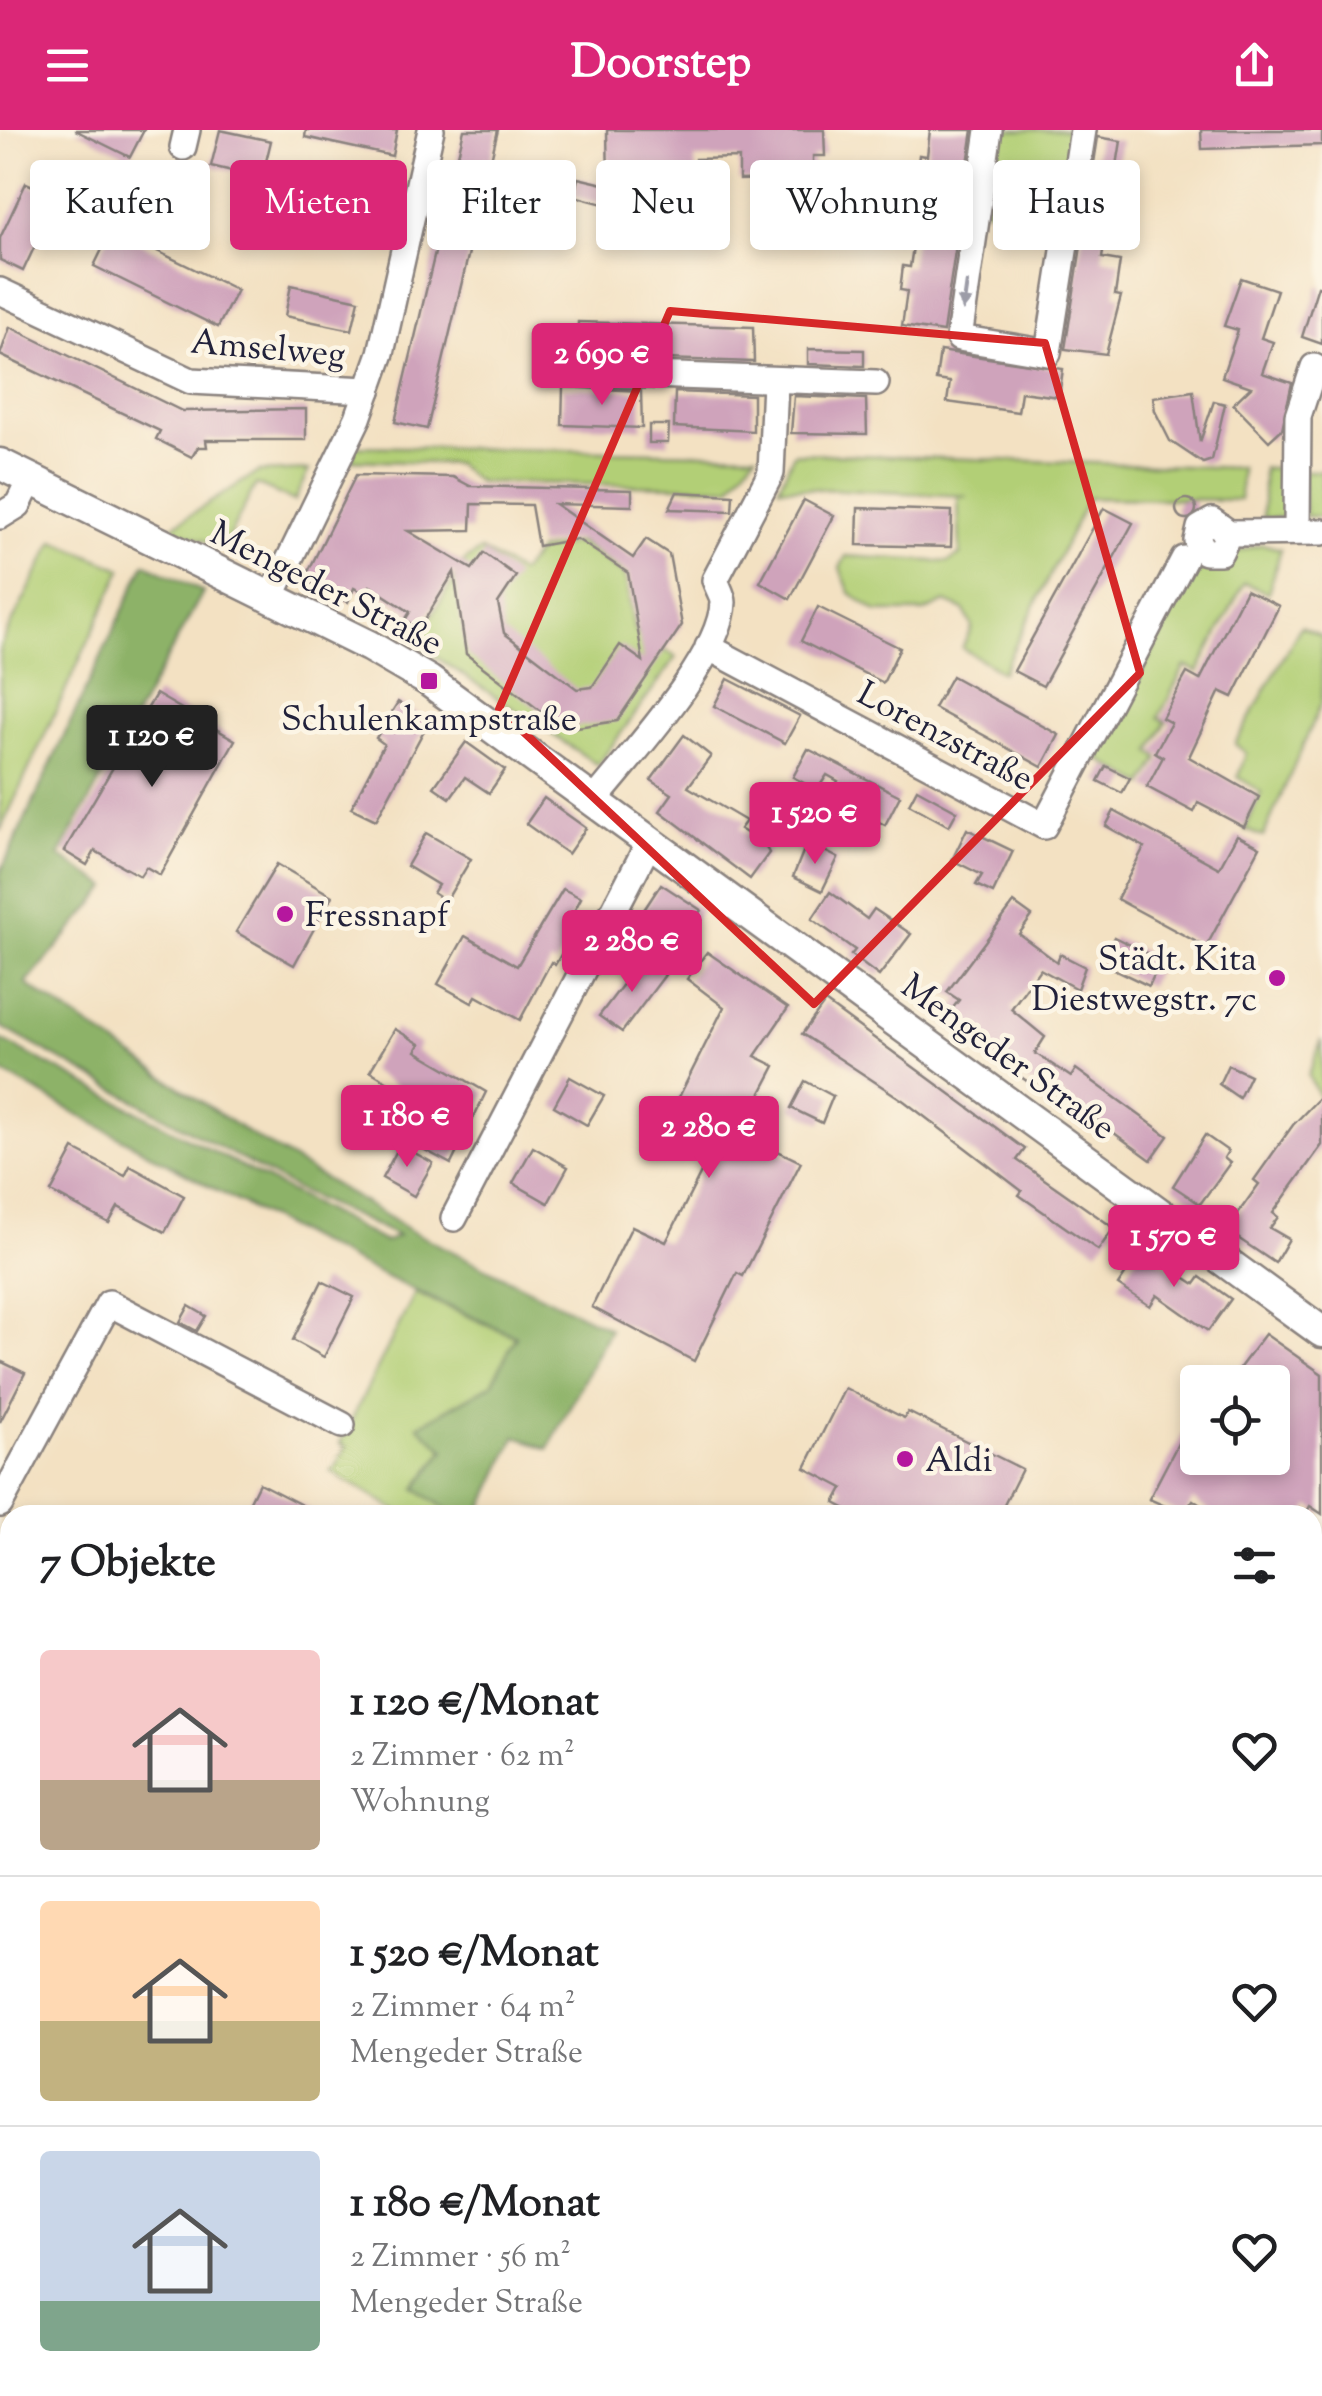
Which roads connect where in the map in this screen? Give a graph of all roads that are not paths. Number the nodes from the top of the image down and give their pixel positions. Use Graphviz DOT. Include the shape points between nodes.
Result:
graph roads {
  1 [pos="431,130"];
  2 [pos="989,130"];
  3 [pos="1083,130"];
  4 [pos="0,291"];
  5 [pos="1314,367"];
  6 [pos="567,372"];
  7 [pos="775,382"];
  8 [pos="876,384"];
  9 [pos="368,390"];
  10 [pos="0,464"];
  11 [pos="30,480"];
  12 [pos="0,516"];
  13 [pos="1309,531"];
  14 [pos="1229,533"];
  15 [pos="1184,558"];
  16 [pos="271,597"];
  17 [pos="708,648"];
  18 [pos="594,801"];
  19 [pos="650,841"];
  20 [pos="454,1218"];
  21 [pos="1322,1332"];
  22 [pos="342,1425"];
  23 [pos="0,1504"];
  1 -- 9 [label="street"];
  2 -- 3 [label="street, one-way" via="959,338 1048,353"];
  4 -- 9 [label="street, Amselweg" via="191,380"];
  5 -- 13 [label="street" via="1298,416"];
  6 -- 7 [label="street"];
  7 -- 8 [label="street"];
  7 -- 17 [label="street" via="771,473 715,580 723,601"];
  9 -- 16 [label="street"];
  10 -- 11 [label="main road, Mengeder Straße"];
  11 -- 12 [label="street" via="18,505"];
  11 -- 16 [label="main road, Mengeder Straße"];
  13 -- 14 [label="street"];
  15 -- 17 [label="street, Lorenzstraße" via="1044,826"];
  16 -- 18 [label="main road, Mengeder Straße" via="428,680"];
  17 -- 18 [label="street"];
  18 -- 19 [label="main road, Mengeder Straße"];
  19 -- 20 [label="street"];
  19 -- 21 [label="main road, Mengeder Straße"];
  22 -- 23 [label="street" via="109,1303"];
}
